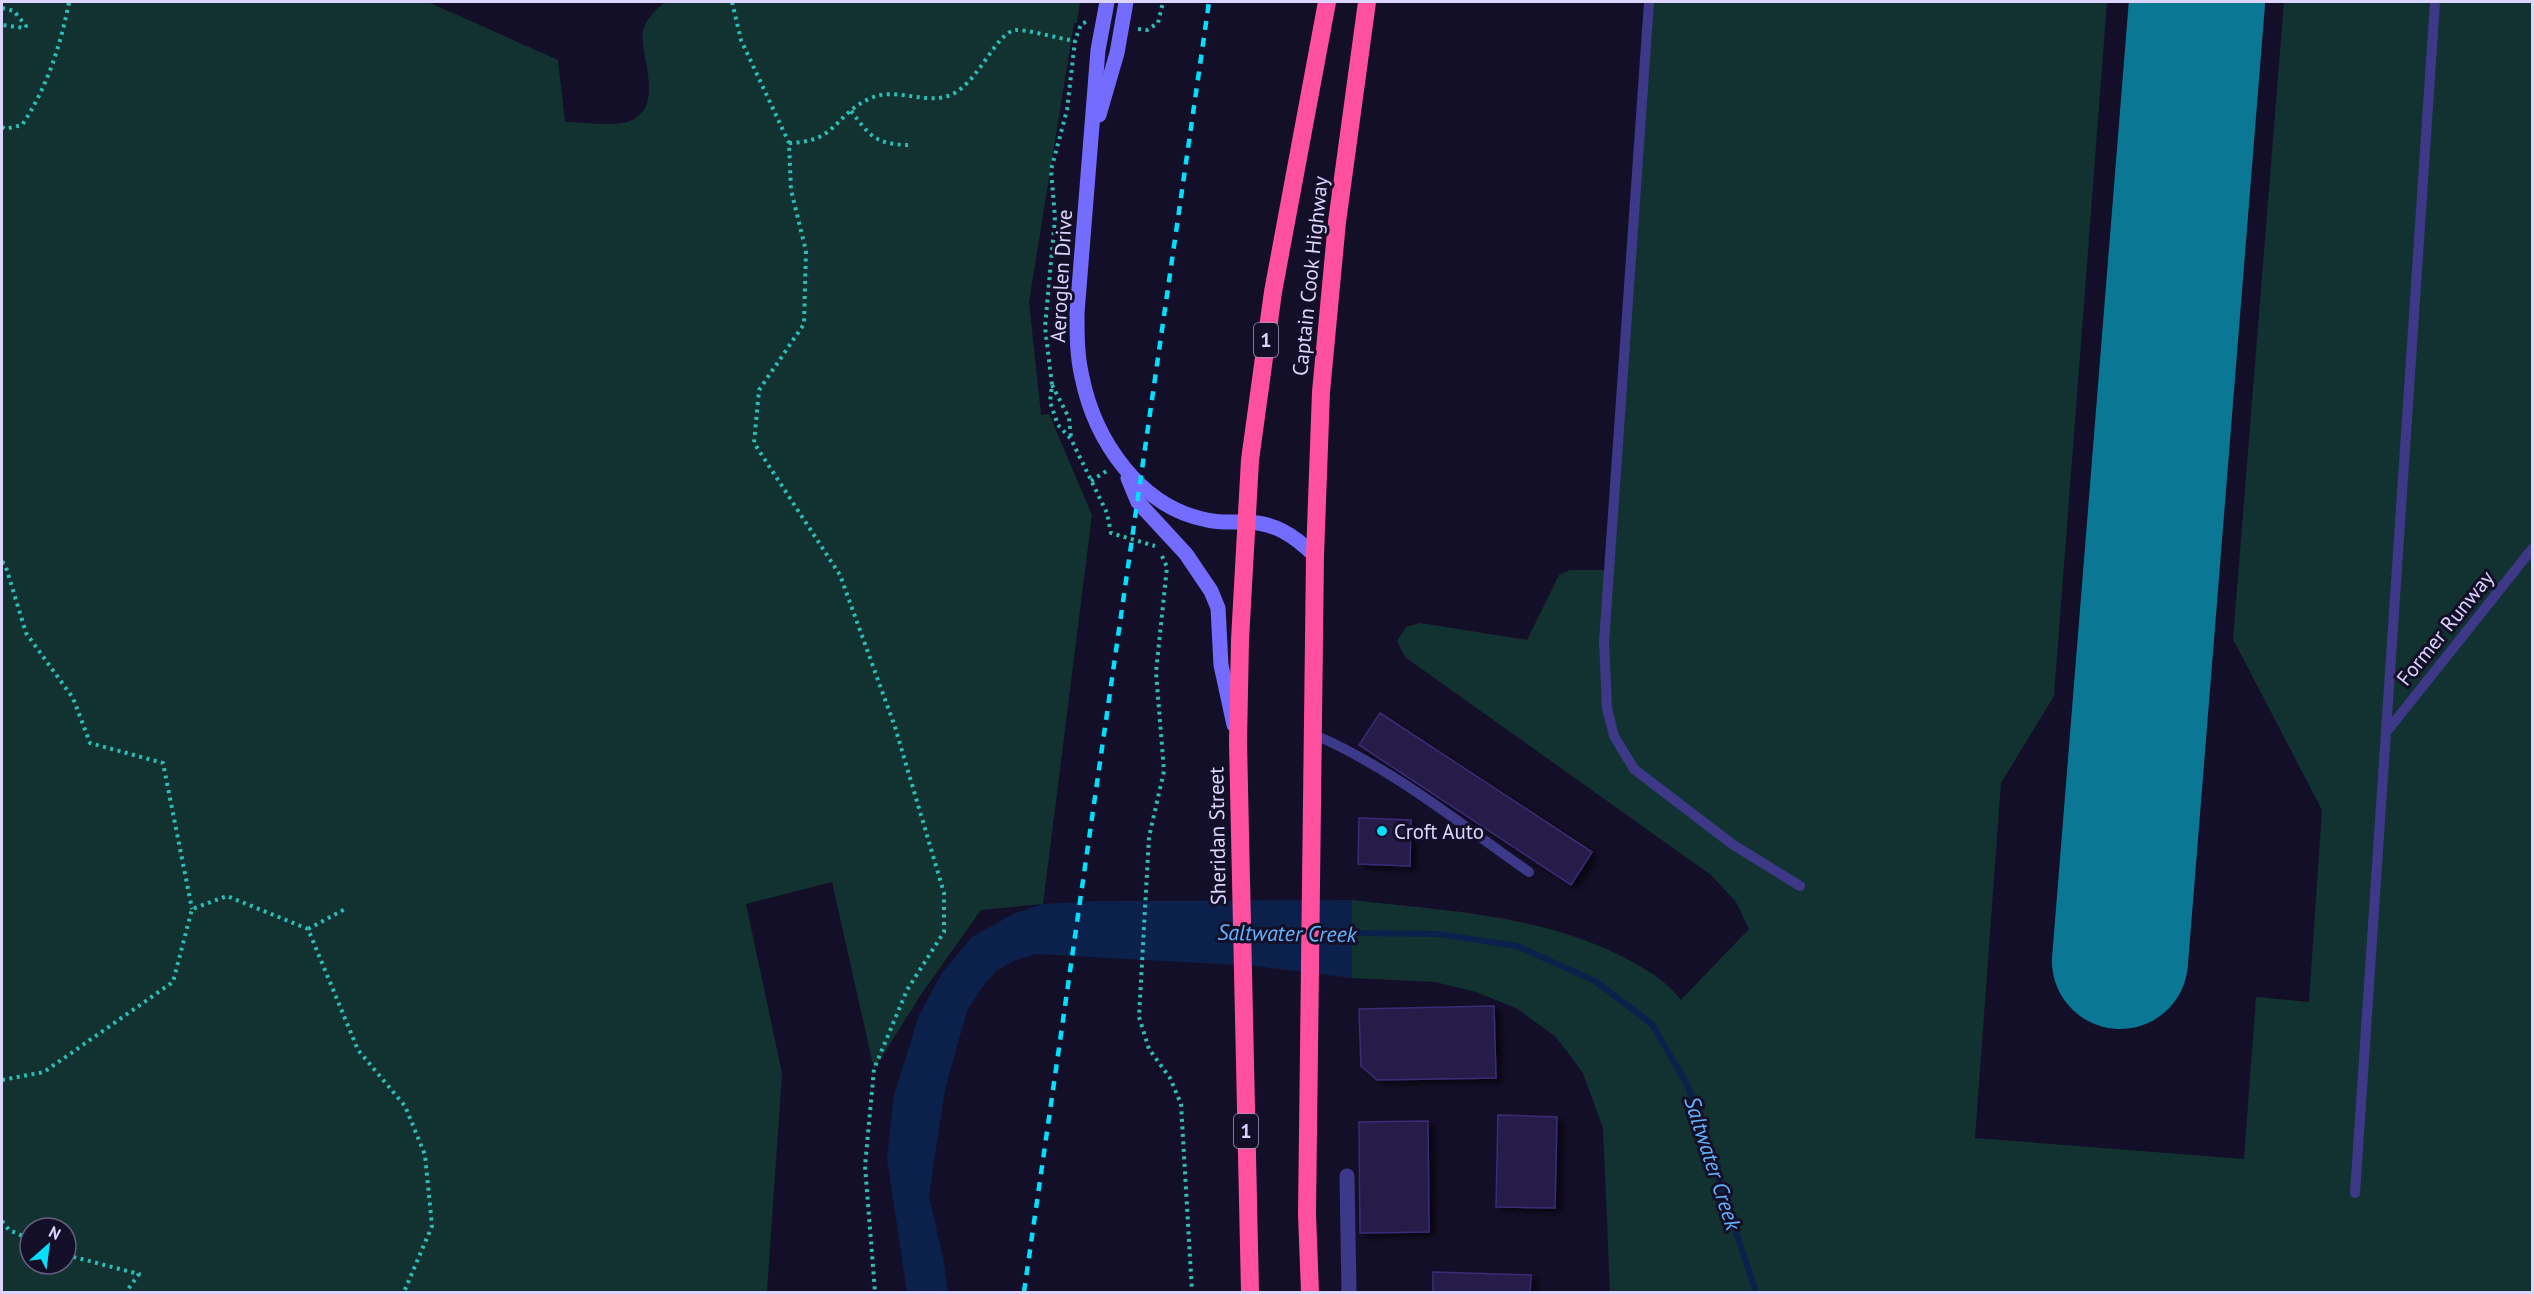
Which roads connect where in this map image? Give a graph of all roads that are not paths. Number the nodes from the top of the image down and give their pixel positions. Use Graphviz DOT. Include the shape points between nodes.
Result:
graph roads {
  1 [pos="1107,2"];
  2 [pos="1126,2"];
  3 [pos="1327,2"];
  4 [pos="1367,2"];
  5 [pos="1649,2"];
  6 [pos="2435,2"];
  7 [pos="1090,150"];
  8 [pos="1123,466"];
  9 [pos="1247,522"];
  10 [pos="2532,549"];
  11 [pos="1315,556"];
  12 [pos="2387,731"];
  13 [pos="1313,734"];
  14 [pos="1238,742"];
  15 [pos="1529,872"];
  16 [pos="1800,886"];
  17 [pos="1347,1176"];
  18 [pos="2355,1193"];
  19 [pos="1250,1293"];
  20 [pos="1310,1293"];
  21 [pos="1349,1293"];
  1 -- 7 [label="street, Aeroglen Drive" via="1098,50"];
  2 -- 7 [label="street, Aeroglen Drive" via="1117,54"];
  3 -- 9 [label="highway, Captain Cook Highway / 1" via="1272,292 1250,460"];
  4 -- 11 [label="highway, Captain Cook Highway" via="1332,271 1321,392"];
  5 -- 16 [label="lane" via="1604,642 1607,708 1614,736 1634,770 1732,844"];
  6 -- 12 [label="lane"];
  7 -- 8 [label="street, Aeroglen Drive" via="1077,347 1089,401 1102,433"];
  8 -- 9 [label="street, Aeroglen Drive" via="1140,487 1188,515 1210,521"];
  8 -- 14 [label="street, Aeroglen Drive" via="1138,502 1186,554 1211,591 1218,608 1221,665"];
  9 -- 11 [label="street, Aeroglen Drive" via="1290,533"];
  9 -- 14 [label="highway, Sheridan Street / 1"];
  10 -- 12 [label="lane, Former Runway"];
  11 -- 13 [label="highway"];
  12 -- 18 [label="lane"];
  13 -- 15 [label="lane" via="1386,771"];
  13 -- 20 [label="highway"];
  14 -- 19 [label="highway, Sheridan Street / 1"];
  17 -- 21 [label="street"];
}
